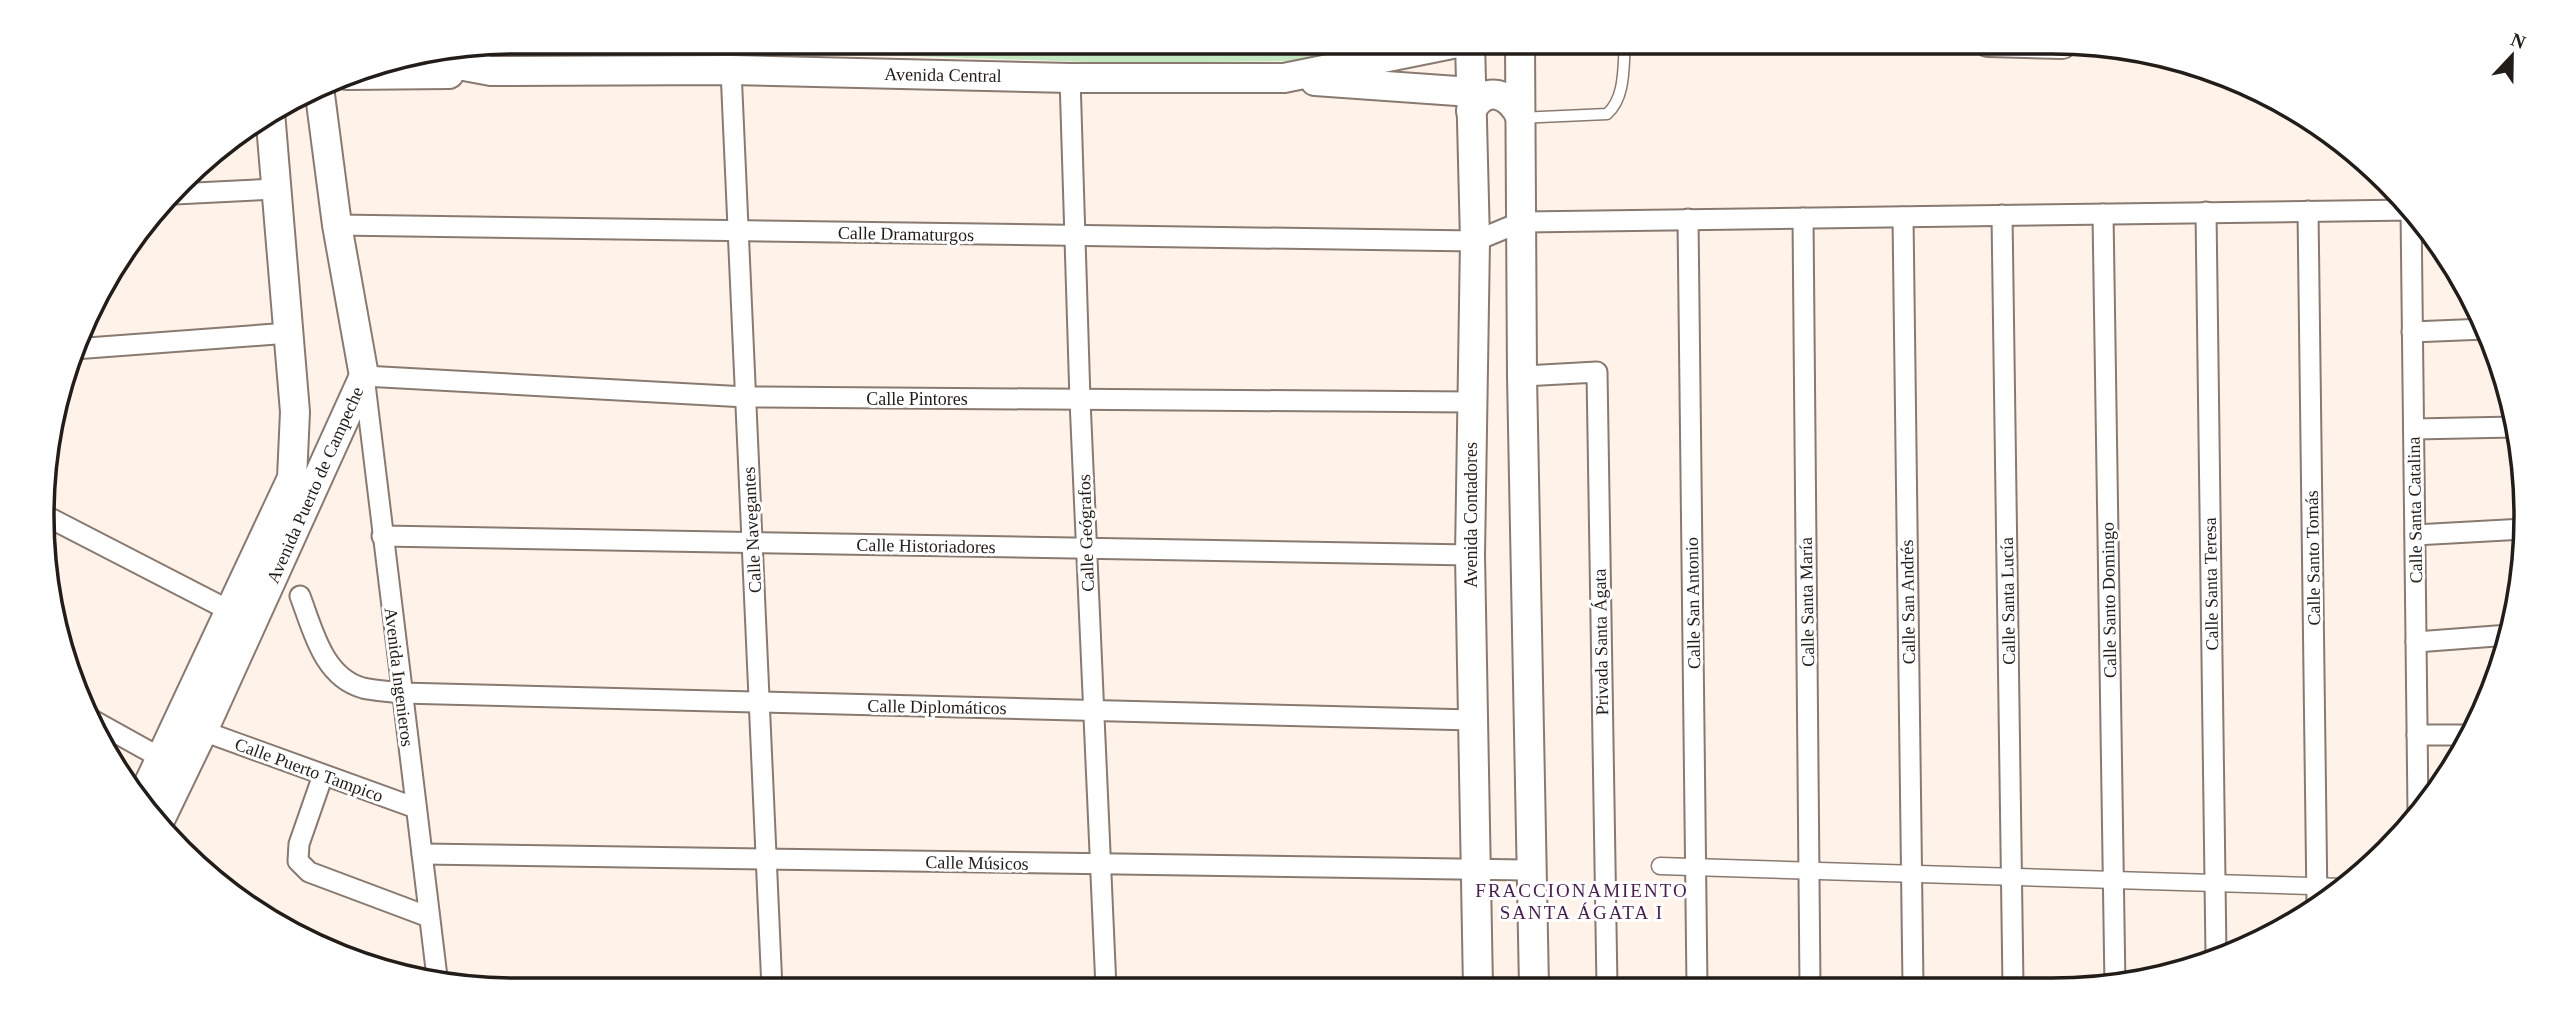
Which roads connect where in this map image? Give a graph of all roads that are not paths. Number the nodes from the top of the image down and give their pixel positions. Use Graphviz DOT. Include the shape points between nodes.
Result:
graph roads {
  1 [pos="1388,54"];
  2 [pos="1470,54"];
  3 [pos="1520,54"];
  4 [pos="1624,54"];
  5 [pos="438,61"];
  6 [pos="1066,65"];
  7 [pos="731,70"];
  8 [pos="491,71"];
  9 [pos="381,75"];
  10 [pos="1284,78"];
  11 [pos="320,98"];
  12 [pos="1471,102"];
  13 [pos="1521,118"];
  14 [pos="271,125"];
  15 [pos="276,190"];
  16 [pos="185,194"];
  17 [pos="2397,210"];
  18 [pos="2308,211"];
  19 [pos="2206,212"];
  20 [pos="2103,214"];
  21 [pos="2002,215"];
  22 [pos="1903,217"];
  23 [pos="1803,218"];
  24 [pos="1688,219"];
  25 [pos="1521,222"];
  26 [pos="337,225"];
  27 [pos="2411,227"];
  28 [pos="738,231"];
  29 [pos="1075,237"];
  30 [pos="1475,241"];
  31 [pos="2474,329"];
  32 [pos="2413,332"];
  33 [pos="289,333"];
  34 [pos="86,348"];
  35 [pos="364,376"];
  36 [pos="1522,376"];
  37 [pos="746,397"];
  38 [pos="1080,400"];
  39 [pos="1471,402"];
  40 [pos="2505,427"];
  41 [pos="2414,429"];
  42 [pos="54,520"];
  43 [pos="2514,530"];
  44 [pos="2415,535"];
  45 [pos="382,536"];
  46 [pos="752,544"];
  47 [pos="1087,548"];
  48 [pos="1470,555"];
  49 [pos="300,596"];
  50 [pos="241,616"];
  51 [pos="2498,636"];
  52 [pos="2416,642"];
  53 [pos="401,693"];
  54 [pos="760,703"];
  55 [pos="1094,710"];
  56 [pos="1473,720"];
  57 [pos="106,727"];
  58 [pos="203,731"];
  59 [pos="2459,734"];
  60 [pos="2417,735"];
  61 [pos="161,758"];
  62 [pos="323,775"];
  63 [pos="145,791"];
  64 [pos="2418,797"];
  65 [pos="416,808"];
  66 [pos="163,813"];
  67 [pos="422,854"];
  68 [pos="766,860"];
  69 [pos="1100,864"];
  70 [pos="1660,866"];
  71 [pos="1696,868"];
  72 [pos="1475,870"];
  73 [pos="1532,870"];
  74 [pos="1809,872"];
  75 [pos="1912,874"];
  76 [pos="2012,877"];
  77 [pos="2113,880"];
  78 [pos="2215,884"];
  79 [pos="2316,895"];
  80 [pos="2317,895"];
  81 [pos="429,917"];
  82 [pos="2216,948"];
  83 [pos="436,971"];
  84 [pos="2115,974"];
  85 [pos="771,978"];
  86 [pos="1106,978"];
  87 [pos="1478,978"];
  88 [pos="1534,978"];
  89 [pos="1607,978"];
  90 [pos="1697,978"];
  91 [pos="1810,978"];
  92 [pos="1913,978"];
  93 [pos="2013,978"];
  1 -- 10 [label="main road, Avenida Central"];
  2 -- 12 [label="main road, Avenida Contadores"];
  3 -- 13 [label="main road"];
  4 -- 13 [label="lane" via="1620,91 1615,107 1607,114"];
  5 -- 8 [label="main road, Avenida Central"];
  6 -- 7 [label="main road, Avenida Central"];
  6 -- 10 [label="main road, Avenida Central"];
  6 -- 29 [label="street, Calle Geógrafos"];
  7 -- 8 [label="main road, Avenida Central"];
  7 -- 28 [label="street, Calle Navegantes"];
  8 -- 9 [label="main road"];
  10 -- 12 [label="main road"];
  11 -- 26 [label="main road, Avenida Puerto de Campeche"];
  12 -- 13 [label="main road" via="1486,95 1509,99"];
  12 -- 30 [label="main road, Avenida Contadores"];
  13 -- 25 [label="main road"];
  14 -- 15 [label="main road, Avenida Puerto de Campeche"];
  15 -- 16 [label="street"];
  15 -- 33 [label="main road, Avenida Puerto de Campeche"];
  17 -- 18 [label="street"];
  18 -- 19 [label="street"];
  18 -- 80 [label="street, Calle Santo Tomás"];
  19 -- 20 [label="street"];
  19 -- 78 [label="street, Calle Santa Teresa"];
  20 -- 21 [label="street"];
  20 -- 77 [label="street, Calle Santo Domingo"];
  21 -- 22 [label="street"];
  21 -- 76 [label="street, Calle Santa Lucía"];
  22 -- 23 [label="street"];
  22 -- 75 [label="street, Calle San Andrés"];
  23 -- 24 [label="street"];
  23 -- 74 [label="street, Calle Santa María"];
  24 -- 25 [label="street"];
  24 -- 71 [label="street, Calle San Antonio"];
  25 -- 30 [label="street"];
  25 -- 36 [label="main road"];
  26 -- 28 [label="street, Calle Dramaturgos"];
  26 -- 35 [label="main road, Avenida Puerto de Campeche"];
  27 -- 32 [label="street, Calle Santa Catalina"];
  28 -- 29 [label="street, Calle Dramaturgos"];
  28 -- 37 [label="street, Calle Navegantes"];
  29 -- 30 [label="street, Calle Dramaturgos"];
  29 -- 38 [label="street, Calle Geógrafos"];
  30 -- 39 [label="main road, Avenida Contadores"];
  31 -- 32 [label="street"];
  32 -- 41 [label="street, Calle Santa Catalina"];
  33 -- 34 [label="street"];
  33 -- 50 [label="main road, Avenida Puerto de Campeche" via="296,412 292,478"];
  35 -- 37 [label="street, Calle Pintores"];
  35 -- 45 [label="street, Avenida Ingenieros"];
  35 -- 50 [label="main road, Avenida Puerto de Campeche"];
  36 -- 73 [label="main road"];
  36 -- 89 [label="street, Privada Santa Ágata" via="1597,372"];
  37 -- 38 [label="street, Calle Pintores"];
  37 -- 46 [label="street, Calle Navegantes"];
  38 -- 39 [label="street, Calle Pintores"];
  38 -- 47 [label="street, Calle Geógrafos"];
  39 -- 48 [label="main road, Avenida Contadores"];
  40 -- 41 [label="street"];
  41 -- 44 [label="street, Calle Santa Catalina"];
  42 -- 50 [label="street"];
  43 -- 44 [label="street"];
  44 -- 52 [label="street, Calle Santa Catalina"];
  45 -- 46 [label="street, Calle Historiadores"];
  45 -- 53 [label="street, Avenida Ingenieros"];
  46 -- 47 [label="street, Calle Historiadores"];
  46 -- 54 [label="street, Calle Navegantes"];
  47 -- 48 [label="street, Calle Historiadores"];
  47 -- 55 [label="street, Calle Geógrafos"];
  48 -- 56 [label="main road, Avenida Contadores"];
  49 -- 53 [label="street, Calle Diplomáticos" via="321,653 340,677 362,687"];
  50 -- 58 [label="main road, Avenida Puerto de Campeche"];
  50 -- 61 [label="main road, Avenida Puerto de Campeche"];
  51 -- 52 [label="street"];
  52 -- 60 [label="street, Calle Santa Catalina"];
  53 -- 54 [label="street, Calle Diplomáticos"];
  53 -- 65 [label="street, Avenida Ingenieros"];
  54 -- 55 [label="street, Calle Diplomáticos"];
  54 -- 68 [label="street, Calle Navegantes"];
  55 -- 56 [label="street, Calle Diplomáticos"];
  55 -- 69 [label="street, Calle Geógrafos"];
  56 -- 72 [label="main road, Avenida Contadores"];
  57 -- 61 [label="street"];
  58 -- 62 [label="street, Calle Puerto Tampico"];
  58 -- 66 [label="main road, Avenida Puerto de Campeche"];
  59 -- 60 [label="street"];
  60 -- 64 [label="street, Calle Santa Catalina"];
  61 -- 63 [label="main road, Avenida Puerto de Campeche"];
  62 -- 65 [label="street, Calle Puerto Tampico"];
  62 -- 81 [label="street" via="299,844 298,861 309,872"];
  65 -- 67 [label="street, Avenida Ingenieros"];
  67 -- 68 [label="street, Calle Músicos"];
  67 -- 81 [label="street, Avenida Ingenieros"];
  68 -- 69 [label="street, Calle Músicos"];
  68 -- 85 [label="street, Calle Navegantes"];
  69 -- 72 [label="street, Calle Músicos"];
  69 -- 86 [label="street, Calle Geógrafos"];
  70 -- 71 [label="street"];
  71 -- 74 [label="street"];
  71 -- 90 [label="street, Calle San Antonio"];
  72 -- 73 [label="street, Calle Músicos"];
  72 -- 87 [label="main road, Avenida Contadores"];
  73 -- 88 [label="main road"];
  74 -- 75 [label="street"];
  74 -- 91 [label="street, Calle Santa María"];
  75 -- 76 [label="street"];
  75 -- 92 [label="street, Calle San Andrés"];
  76 -- 77 [label="street"];
  76 -- 93 [label="street, Calle Santa Lucía"];
  77 -- 78 [label="street"];
  77 -- 84 [label="street, Calle Santo Domingo"];
  78 -- 79 [label="street"];
  78 -- 82 [label="street, Calle Santa Teresa"];
  81 -- 83 [label="street, Avenida Ingenieros"];
}
